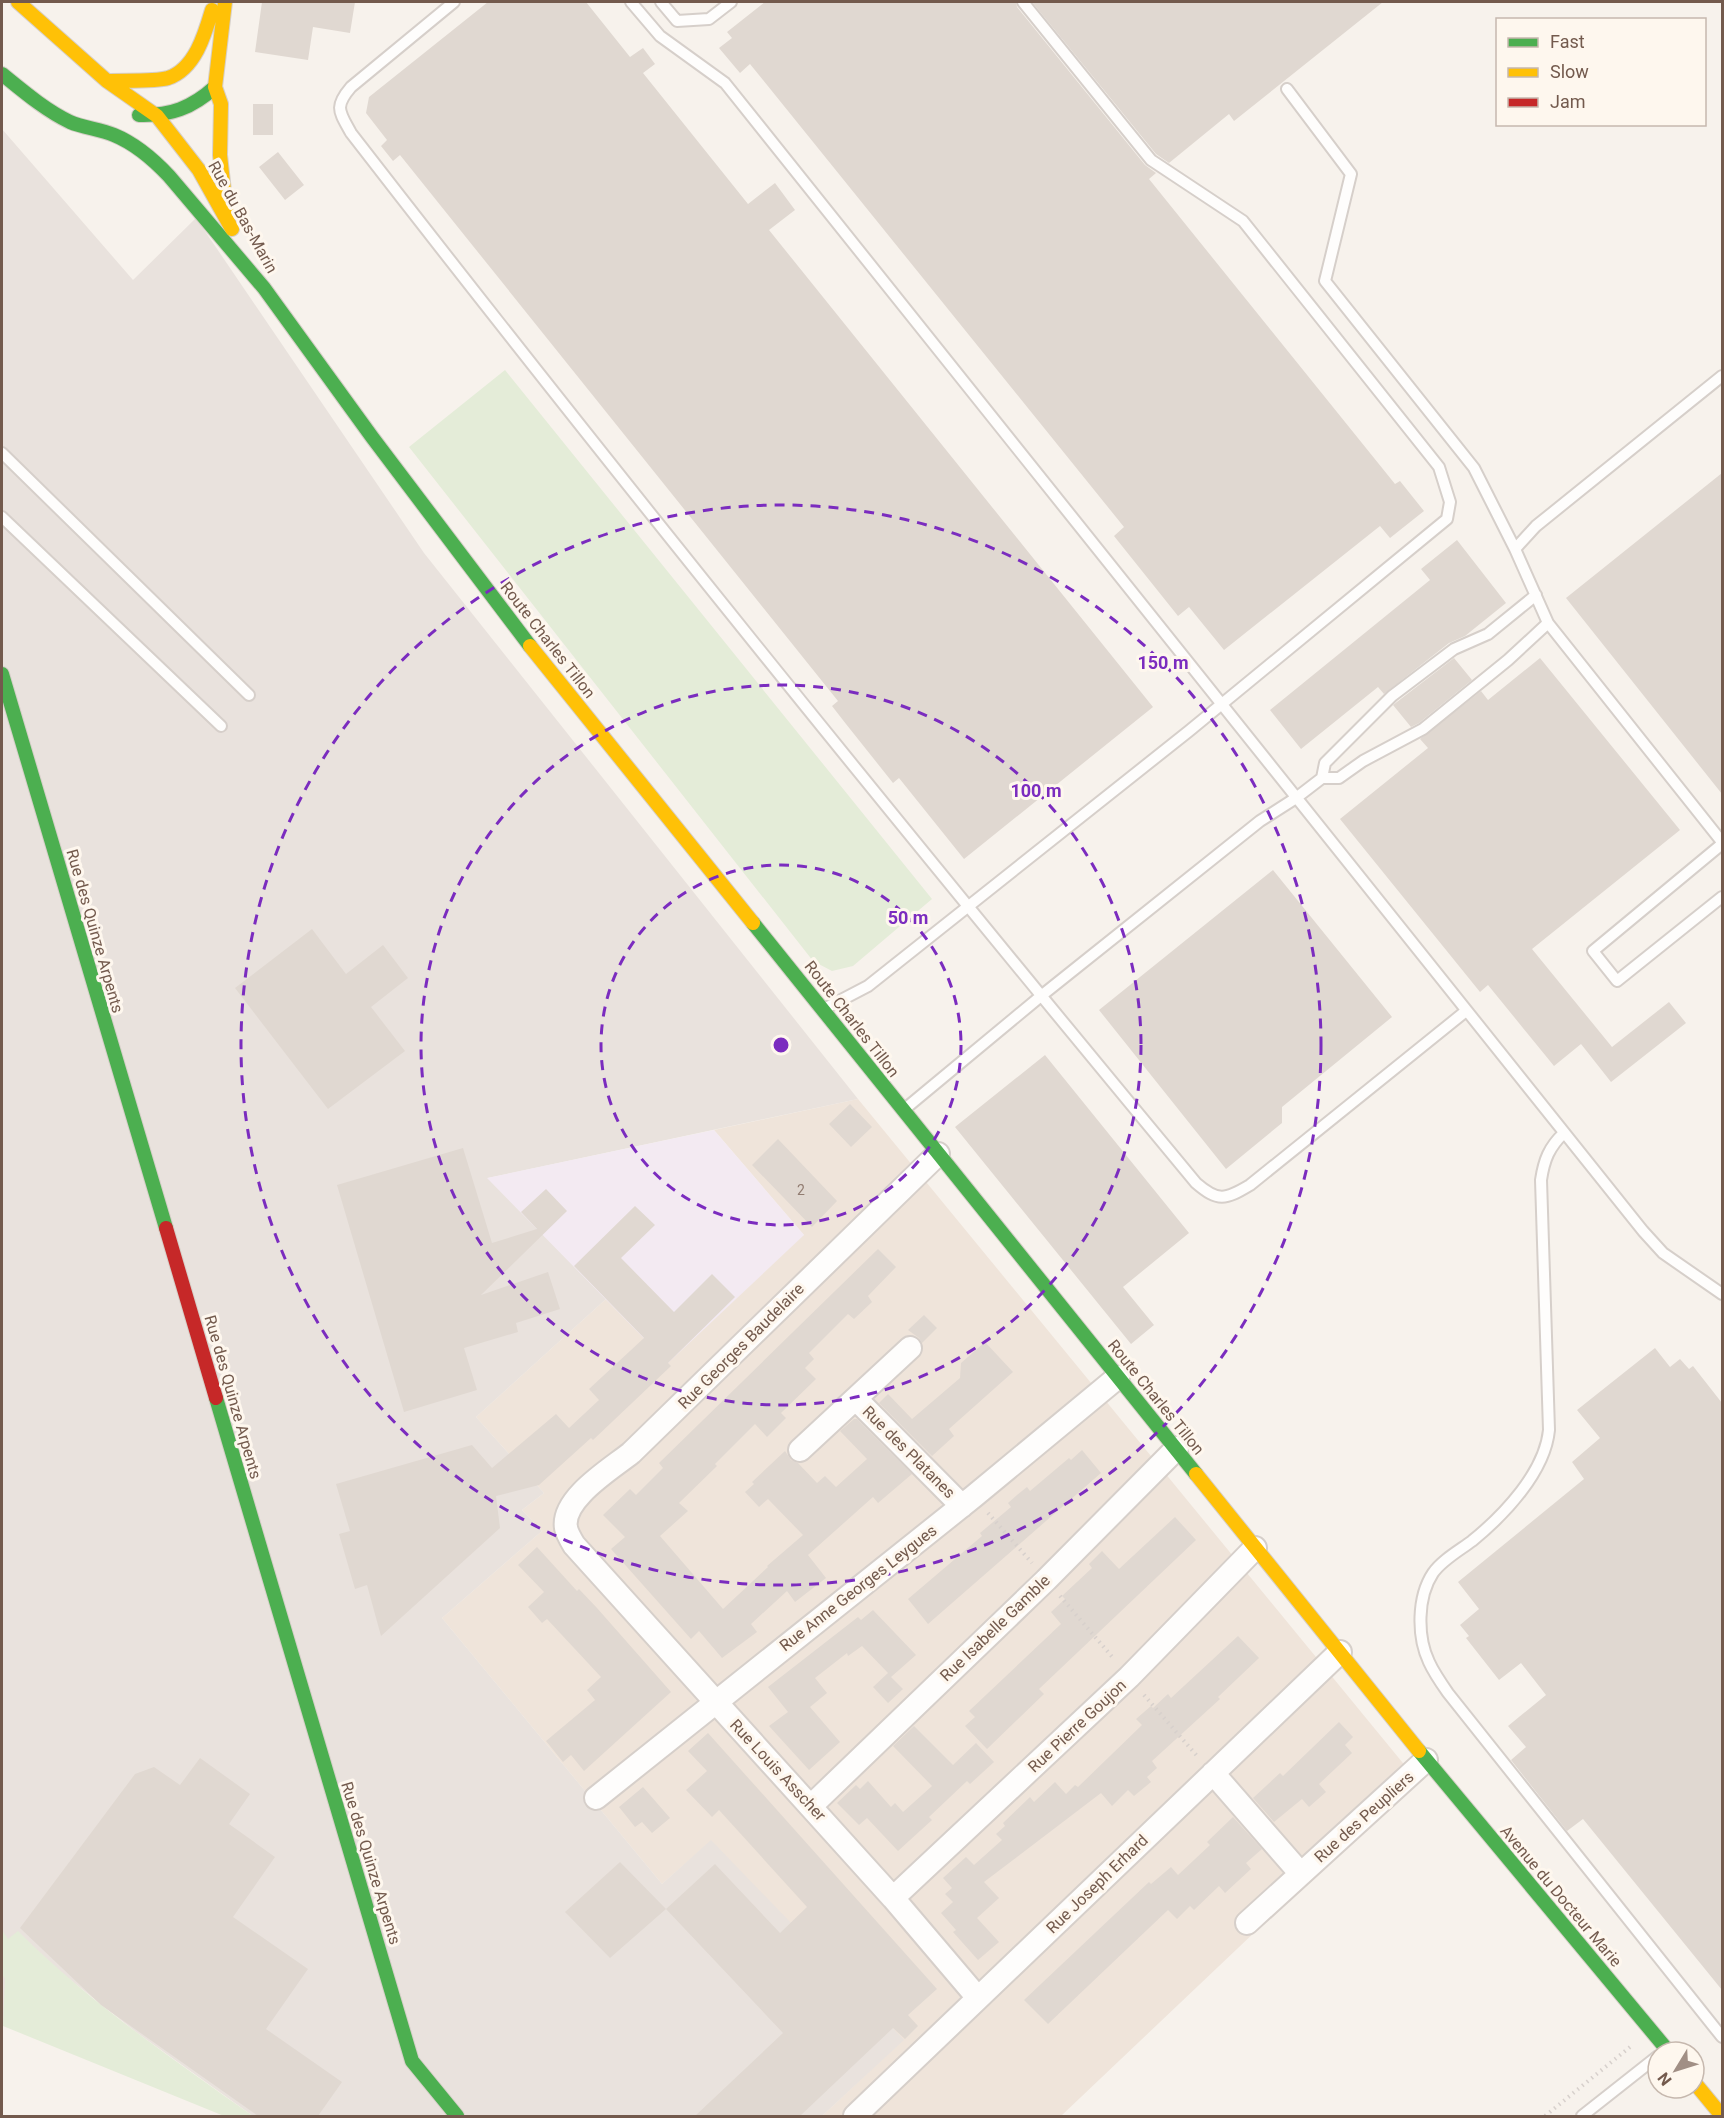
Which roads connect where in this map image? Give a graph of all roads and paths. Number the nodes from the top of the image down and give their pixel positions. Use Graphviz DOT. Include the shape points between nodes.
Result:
graph roads {
  1 [pos="18,2"];
  2 [pos="216,2"];
  3 [pos="225,2"];
  4 [pos="454,2"];
  5 [pos="631,2"];
  6 [pos="661,2"];
  7 [pos="731,2"];
  8 [pos="1023,2"];
  9 [pos="2,74"];
  10 [pos="107,81"];
  11 [pos="214,87"];
  12 [pos="1287,89"];
  13 [pos="74,106"];
  14 [pos="52,110"];
  15 [pos="126,114"];
  16 [pos="157,116"];
  17 [pos="201,116"];
  18 [pos="198,146"];
  19 [pos="199,170"];
  20 [pos="226,219"];
  21 [pos="208,223"];
  22 [pos="264,288"];
  23 [pos="1722,376"];
  24 [pos="2,453"];
  25 [pos="2,517"];
  26 [pos="1515,549"];
  27 [pos="1536,595"];
  28 [pos="1548,622"];
  29 [pos="2,674"];
  30 [pos="249,695"];
  31 [pos="1221,705"];
  32 [pos="221,726"];
  33 [pos="1322,778"];
  34 [pos="1296,798"];
  35 [pos="1722,843"];
  36 [pos="1722,897"];
  37 [pos="969,907"];
  38 [pos="1041,996"];
  39 [pos="824,1009"];
  40 [pos="1466,1011"];
  41 [pos="904,1110"];
  42 [pos="1564,1133"];
  43 [pos="938,1154"];
  44 [pos="1722,1294"];
  45 [pos="910,1348"];
  46 [pos="1118,1377"];
  47 [pos="856,1399"];
  48 [pos="1177,1448"];
  49 [pos="800,1450"];
  50 [pos="968,1501"];
  51 [pos="574,1545"];
  52 [pos="1255,1548"];
  53 [pos="1046,1580"];
  54 [pos="1340,1652"];
  55 [pos="1129,1677"];
  56 [pos="715,1702"];
  57 [pos="1426,1760"];
  58 [pos="1213,1773"];
  59 [pos="596,1798"];
  60 [pos="811,1806"];
  61 [pos="1301,1874"];
  62 [pos="893,1898"];
  63 [pos="1247,1923"];
  64 [pos="978,1998"];
  65 [pos="1651,2030"];
  66 [pos="1722,2037"];
  67 [pos="1657,2040"];
  68 [pos="1646,2066"];
  69 [pos="1706,2097"];
  70 [pos="457,2116"];
  71 [pos="855,2116"];
  72 [pos="1545,2116"];
  73 [pos="1582,2116"];
  74 [pos="1722,2116"];
  1 -- 10 [label="main road, Rue du Bas-Marin" via="38,15"];
  2 -- 10 [label="main road" via="198,50 176,74 167,78"];
  3 -- 11 [label="main road"];
  4 -- 37 [label="lane" via="340,100 340,113 351,133"];
  5 -- 31 [label="lane" via="660,36 725,83"];
  6 -- 7 [label="lane" via="677,21 709,19"];
  8 -- 31 [label="lane" via="1151,160 1242,221 1438,467 1450,502 1447,519"];
  9 -- 14 [label="main road, Rue du Bas-Marin"];
  10 -- 16 [label="main road, Rue du Bas-Marin"];
  11 -- 16 [label="main road" via="187,108"];
  11 -- 17 [label="main road"];
  11 -- 20 [label="main road" via="220,104"];
  12 -- 26 [label="lane" via="1351,174 1325,281 1474,468"];
  13 -- 14 [label="main road"];
  14 -- 21 [label="main road, Rue du Bas-Marin" via="70,122 114,135 146,153"];
  15 -- 16 [label="main road"];
  16 -- 19 [label="main road, Rue du Bas-Marin"];
  18 -- 19 [label="main road"];
  19 -- 20 [label="main road, Rue du Bas-Marin"];
  19 -- 21 [label="main road"];
  20 -- 22 [label="main road, Rue du Bas-Marin"];
  21 -- 22 [label="main road, Rue du Bas-Marin"];
  22 -- 39 [label="main road, Route Charles Tillon" via="506,616"];
  23 -- 26 [label="lane" via="1536,526"];
  24 -- 30 [label="lane"];
  25 -- 32 [label="lane"];
  26 -- 27 [label="lane"];
  27 -- 28 [label="lane"];
  27 -- 33 [label="lane" via="1488,634 1455,649 1392,696 1325,763"];
  28 -- 33 [label="lane" via="1423,729 1339,778"];
  28 -- 35 [label="lane"];
  29 -- 70 [label="main road, Rue des Quinze Arpents" via="412,2061"];
  31 -- 34 [label="lane"];
  31 -- 37 [label="lane"];
  33 -- 34 [label="lane"];
  34 -- 38 [label="lane" via="1260,821"];
  34 -- 40 [label="lane"];
  35 -- 36 [label="lane" via="1593,951 1617,981"];
  37 -- 38 [label="lane"];
  37 -- 39 [label="lane" via="868,986"];
  38 -- 40 [label="lane" via="1196,1183 1221,1198 1250,1185"];
  38 -- 41 [label="lane"];
  39 -- 41 [label="main road, Route Charles Tillon"];
  40 -- 42 [label="lane"];
  41 -- 43 [label="main road, Route Charles Tillon"];
  42 -- 44 [label="lane" via="1663,1253"];
  42 -- 66 [label="lane" via="1545,1158 1541,1190 1548,1440 1537,1468 1512,1501 1484,1531 1432,1575 1422,1602 1422,1638 1428,1661 1448,1693"];
  43 -- 46 [label="main road, Route Charles Tillon"];
  43 -- 51 [label="street, Rue Georges Baudelaire" via="631,1453 581,1492 570,1509 566,1527"];
  45 -- 47 [label="street, Rue des Platanes"];
  46 -- 48 [label="main road, Route Charles Tillon"];
  46 -- 50 [label="street, Rue Anne Georges Leygues"];
  47 -- 49 [label="street, Rue des Platanes"];
  47 -- 50 [label="street, Rue des Platanes"];
  48 -- 52 [label="main road, Route Charles Tillon"];
  48 -- 53 [label="street, Rue Isabelle Gamble"];
  50 -- 53 [label="path"];
  50 -- 56 [label="street, Rue Anne Georges Leygues"];
  51 -- 56 [label="street, Rue Louis Asscher"];
  52 -- 54 [label="main road, Route Charles Tillon"];
  52 -- 55 [label="street, Rue Pierre Goujon"];
  53 -- 55 [label="path"];
  53 -- 60 [label="street, Rue Isabelle Gamble"];
  54 -- 57 [label="main road, Route Charles Tillon"];
  54 -- 58 [label="street, Rue Joseph Erhard"];
  55 -- 58 [label="path"];
  55 -- 62 [label="street, Rue Pierre Goujon"];
  56 -- 59 [label="street, Rue Anne Georges Leygues"];
  56 -- 60 [label="street, Rue Louis Asscher"];
  57 -- 61 [label="street, Rue des Peupliers"];
  57 -- 65 [label="main road, Avenue du Docteur Marie"];
  58 -- 61 [label="street, Rue des Peupliers"];
  58 -- 64 [label="street, Rue Joseph Erhard"];
  60 -- 62 [label="street, Rue Louis Asscher"];
  61 -- 63 [label="street, Rue des Peupliers"];
  62 -- 64 [label="street, Rue Louis Asscher"];
  64 -- 71 [label="street, Rue Joseph Erhard"];
  65 -- 67 [label="main road, Avenue du Docteur Marie"];
  65 -- 72 [label="path"];
  68 -- 73 [label="lane"];
  69 -- 74 [label="main road"];
}
